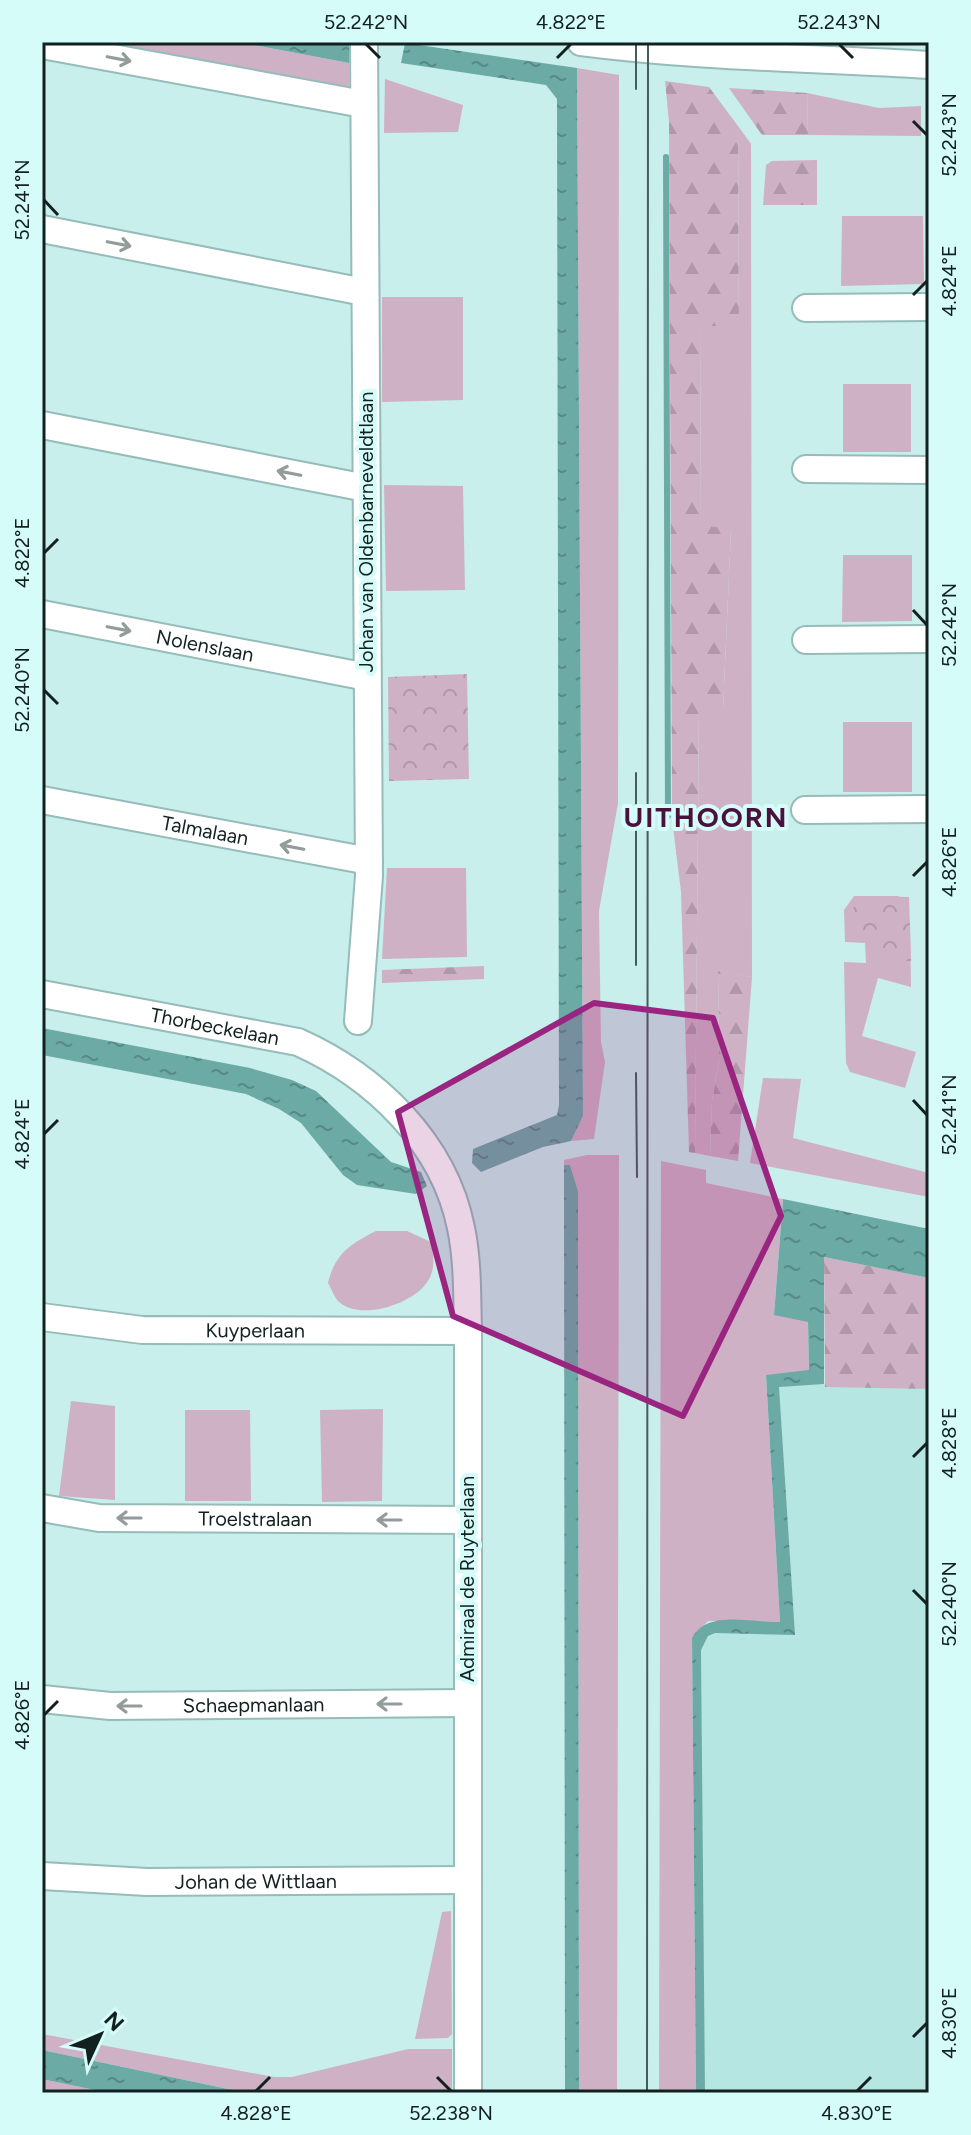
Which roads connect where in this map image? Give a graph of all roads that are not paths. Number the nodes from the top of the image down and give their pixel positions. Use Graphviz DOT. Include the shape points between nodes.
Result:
graph roads {
  1 [pos="364,42"];
  2 [pos="581,42"];
  3 [pos="740,42"];
  4 [pos="42,45"];
  5 [pos="796,56"];
  6 [pos="929,65"];
  7 [pos="363,104"];
  8 [pos="42,229"];
  9 [pos="364,292"];
  10 [pos="929,307"];
  11 [pos="806,308"];
  12 [pos="42,425"];
  13 [pos="806,469"];
  14 [pos="929,470"];
  15 [pos="366,488"];
  16 [pos="42,614"];
  17 [pos="929,639"];
  18 [pos="806,640"];
  19 [pos="367,677"];
  20 [pos="42,800"];
  21 [pos="929,809"];
  22 [pos="805,810"];
  23 [pos="369,861"];
  24 [pos="42,994"];
  25 [pos="358,1021"];
  26 [pos="377,1091"];
  27 [pos="42,1317"];
  28 [pos="468,1331"];
  29 [pos="42,1508"];
  30 [pos="467,1520"];
  31 [pos="42,1699"];
  32 [pos="467,1703"];
  33 [pos="42,1876"];
  34 [pos="468,1880"];
  35 [pos="468,2093"];
  1 -- 7 [label="street, Johan van Oldenbarneveldtlaan"];
  2 -- 5 [label="street" via="766,59"];
  3 -- 5 [label="street"];
  4 -- 7 [label="street, one-way"];
  5 -- 6 [label="street"];
  7 -- 9 [label="street, Johan van Oldenbarneveldtlaan"];
  8 -- 9 [label="street, one-way"];
  9 -- 15 [label="street, Johan van Oldenbarneveldtlaan"];
  10 -- 11 [label="street"];
  15 -- 12 [label="street, one-way"];
  13 -- 14 [label="street"];
  15 -- 19 [label="street, Johan van Oldenbarneveldtlaan"];
  16 -- 19 [label="street, Nolenslaan, one-way"];
  17 -- 18 [label="street"];
  19 -- 23 [label="street, Johan van Oldenbarneveldtlaan"];
  23 -- 20 [label="street, Talmalaan, one-way"];
  21 -- 22 [label="street"];
  23 -- 25 [label="street, Johan van Oldenbarneveldtlaan"];
  24 -- 26 [label="street, Thorbeckelaan" via="298,1042 342,1064"];
  26 -- 28 [label="street, Admiraal de Ruyterlaan" via="433,1157 451,1198 465,1252"];
  27 -- 28 [label="street, Kuyperlaan" via="142,1330"];
  28 -- 30 [label="street, Admiraal de Ruyterlaan"];
  30 -- 29 [label="street, Troelstralaan, one-way" via="99,1518"];
  30 -- 32 [label="street, Admiraal de Ruyterlaan"];
  32 -- 31 [label="street, Schaepmanlaan, one-way" via="110,1706"];
  32 -- 34 [label="street, Admiraal de Ruyterlaan"];
  33 -- 34 [label="street, Johan de Wittlaan" via="132,1882"];
  34 -- 35 [label="street, Admiraal de Ruyterlaan"];
}
